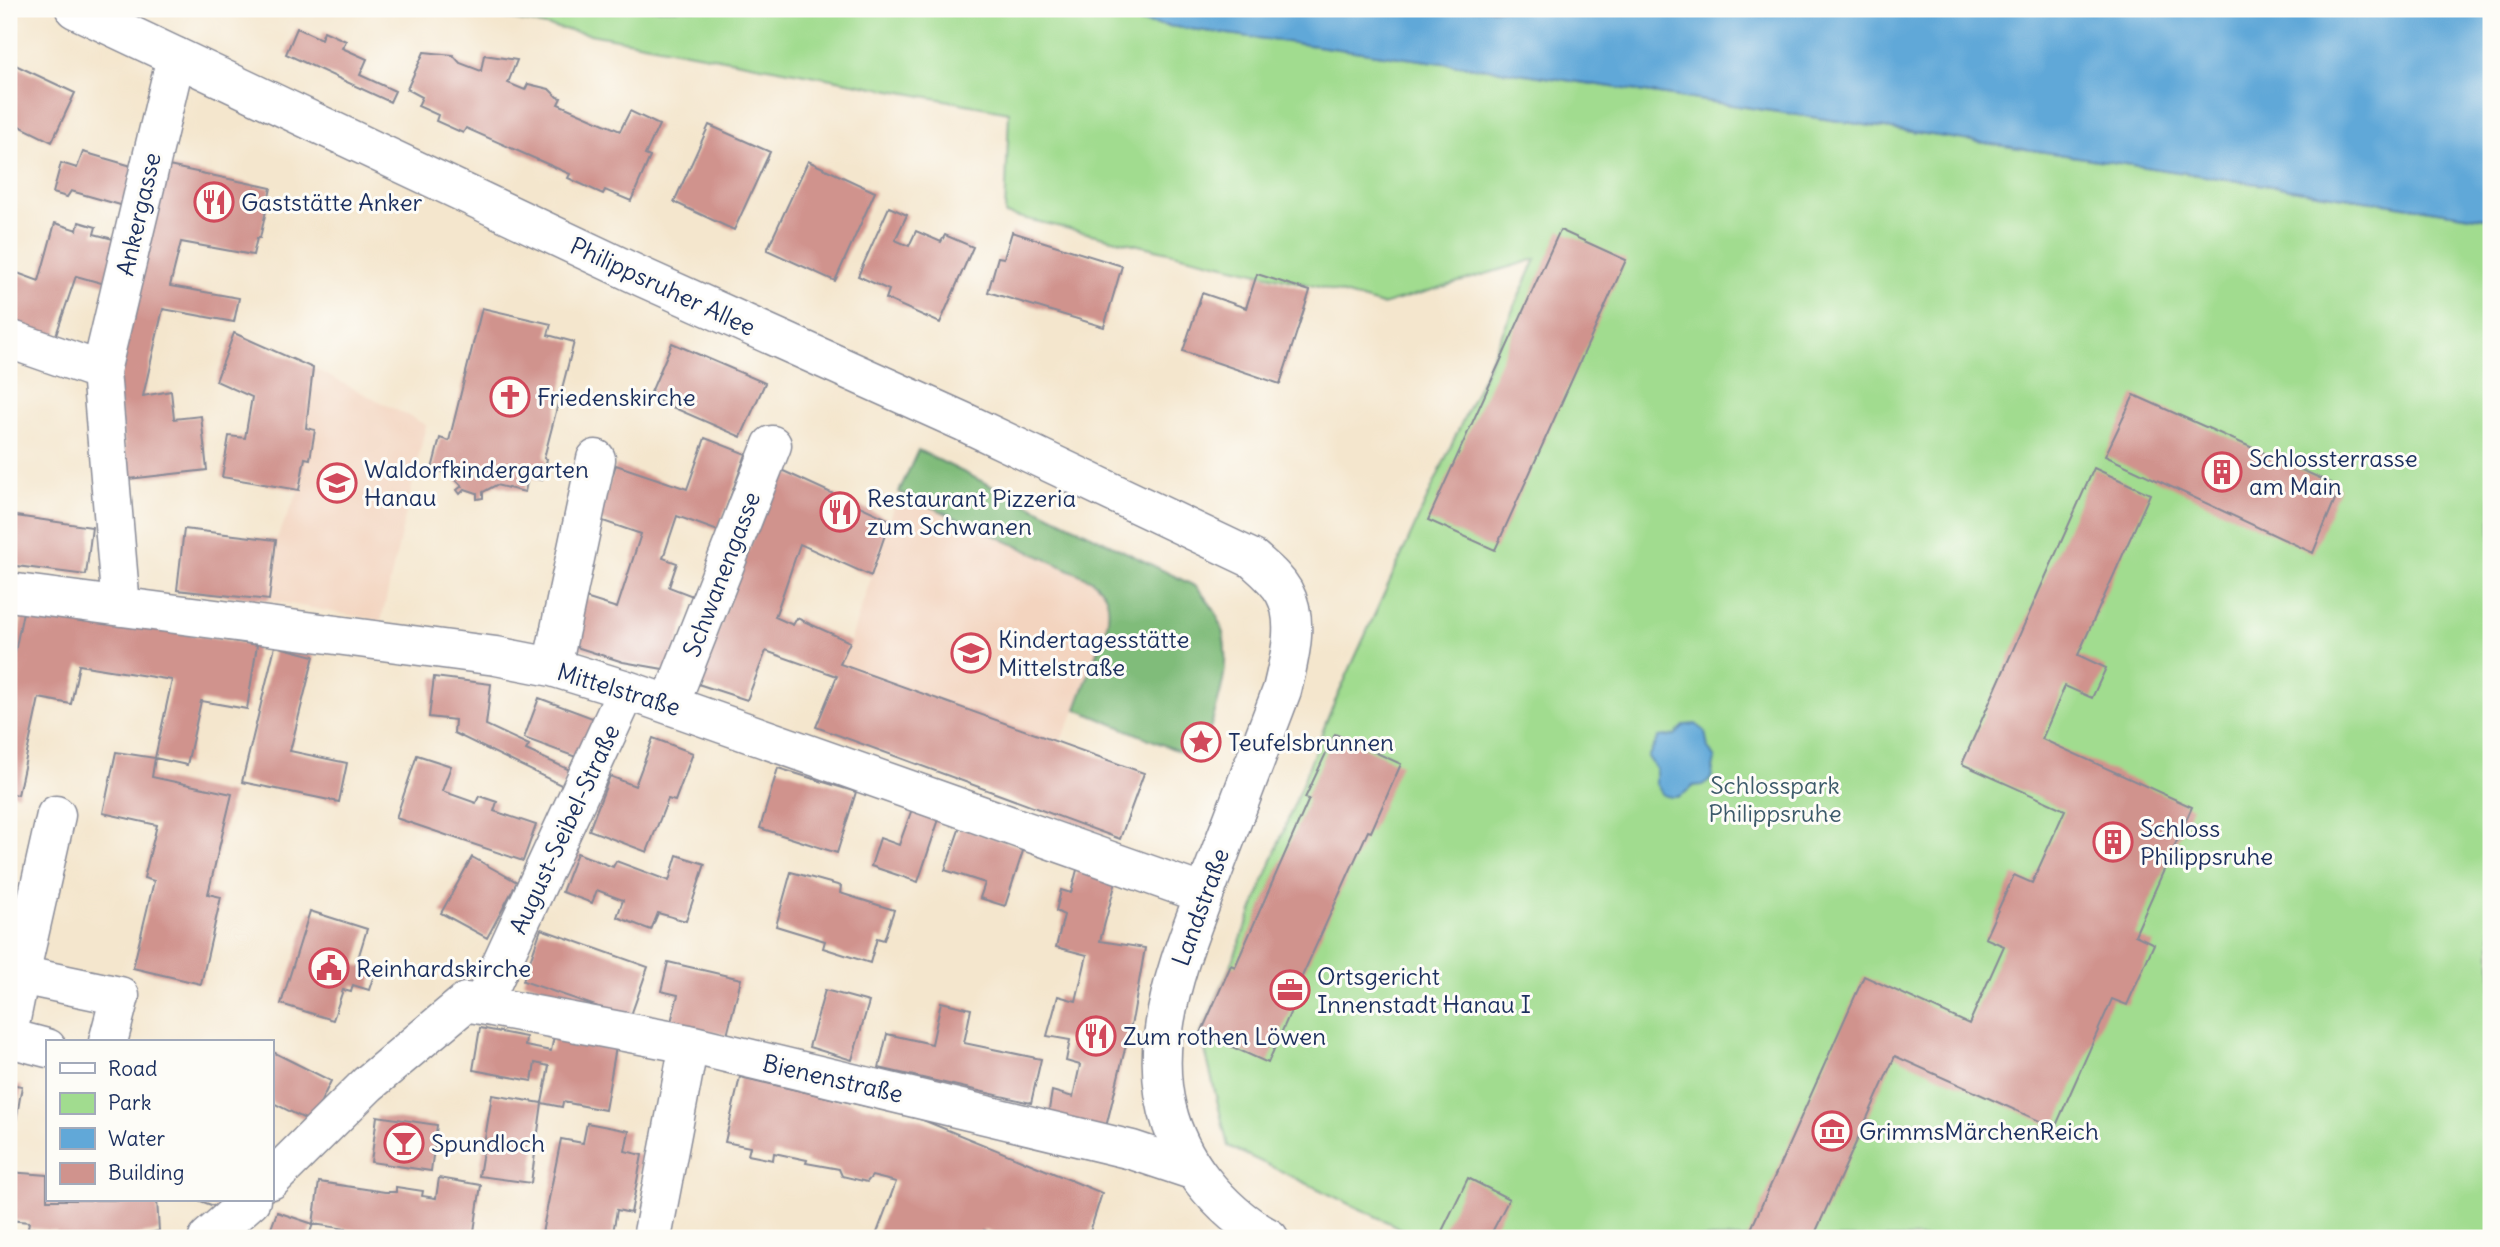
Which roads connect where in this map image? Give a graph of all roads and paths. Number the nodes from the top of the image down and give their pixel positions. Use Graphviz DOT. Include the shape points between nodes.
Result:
graph roads {
  1 [pos="75,9"];
  2 [pos="176,57"];
  3 [pos="9,339"];
  4 [pos="101,371"];
  5 [pos="772,445"];
  6 [pos="596,459"];
  7 [pos="1253,559"];
  8 [pos="9,592"];
  9 [pos="121,607"];
  10 [pos="552,667"];
  11 [pos="627,690"];
  12 [pos="670,704"];
  13 [pos="56,816"];
  14 [pos="1204,894"];
  15 [pos="20,975"];
  16 [pos="474,1004"];
  17 [pos="9,1028"];
  18 [pos="9,1038"];
  19 [pos="109,1040"];
  20 [pos="689,1044"];
  21 [pos="46,1048"];
  22 [pos="1195,1171"];
  23 [pos="273,1178"];
  24 [pos="249,1202"];
  25 [pos="208,1238"];
  26 [pos="652,1238"];
  27 [pos="1269,1238"];
  1 -- 2 [label="street, Philippsruher Allee"];
  2 -- 4 [label="street, Ankergasse"];
  2 -- 7 [label="street, Philippsruher Allee"];
  3 -- 4 [label="street"];
  4 -- 9 [label="street, Ankergasse"];
  5 -- 12 [label="street, Schwanengasse"];
  6 -- 10 [label="street"];
  7 -- 14 [label="street, Landstraße" via="1284,593 1292,625 1290,656 1282,690"];
  8 -- 9 [label="street, Mittelstraße"];
  9 -- 10 [label="street, Mittelstraße"];
  10 -- 11 [label="street, Mittelstraße"];
  11 -- 12 [label="street, Mittelstraße"];
  11 -- 16 [label="street, August-Seibel-Straße"];
  12 -- 14 [label="street, Mittelstraße"];
  13 -- 15 [label="street"];
  14 -- 22 [label="street, Landstraße" via="1177,966 1160,1059 1167,1114"];
  15 -- 17 [label="street"];
  15 -- 19 [label="street" via="120,996"];
  16 -- 20 [label="street, Bienenstraße"];
  16 -- 23 [label="street" via="368,1084"];
  18 -- 21 [label="street"];
  20 -- 22 [label="street, Bienenstraße" via="1107,1144"];
  20 -- 26 [label="street"];
  22 -- 27 [label="street, Landstraße" via="1233,1213"];
  24 -- 25 [label="street"];
}
